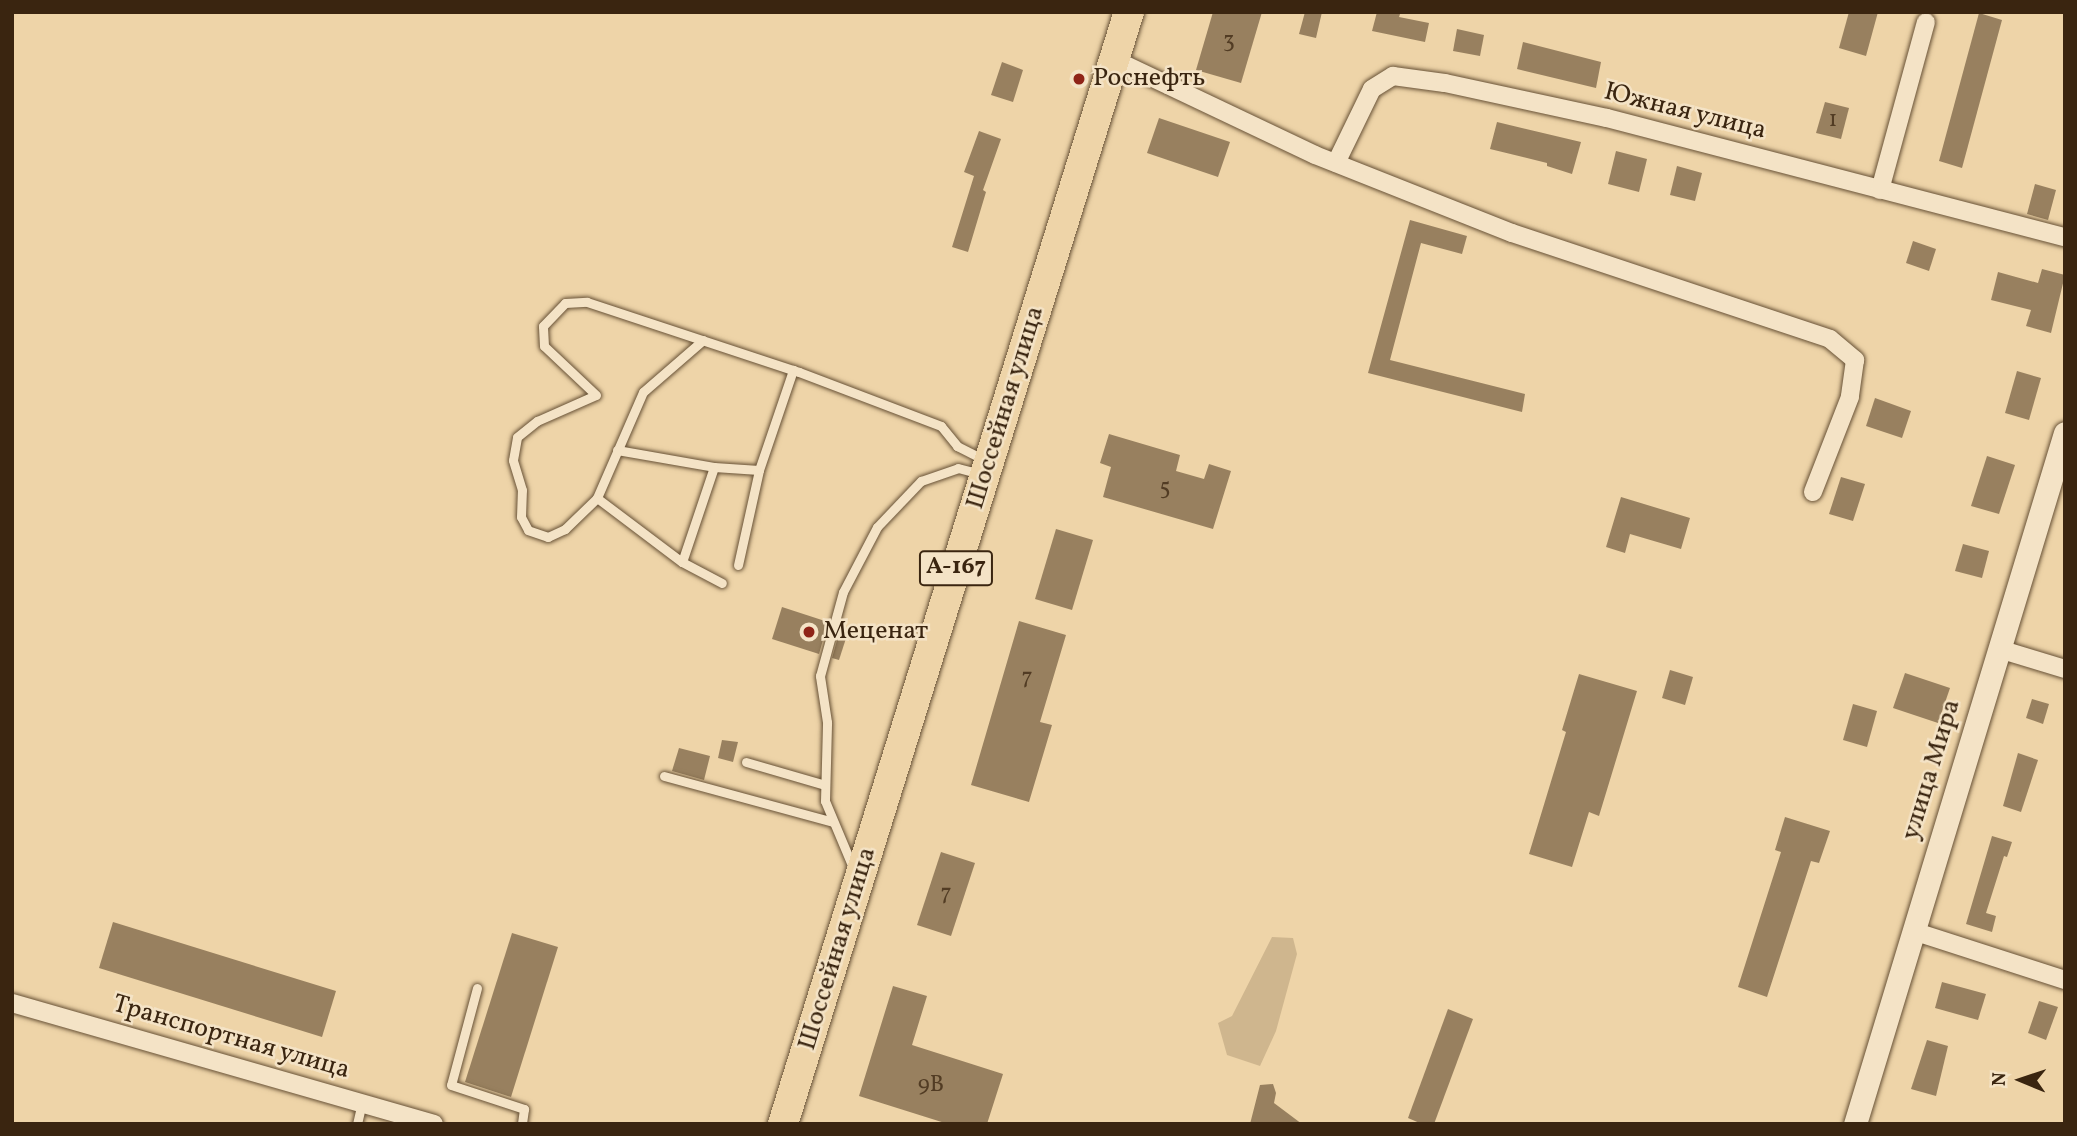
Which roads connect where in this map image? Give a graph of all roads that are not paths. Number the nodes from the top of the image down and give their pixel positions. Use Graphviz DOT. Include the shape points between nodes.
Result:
graph roads {
  1 [pos="1129,12"];
  2 [pos="1926,22"];
  3 [pos="1115,60"];
  4 [pos="1336,163"];
  5 [pos="1880,190"];
  6 [pos="2065,237"];
  7 [pos="703,340"];
  8 [pos="793,370"];
  9 [pos="2065,433"];
  10 [pos="617,450"];
  11 [pos="713,467"];
  12 [pos="987,468"];
  13 [pos="759,470"];
  14 [pos="2058,478"];
  15 [pos="1813,492"];
  16 [pos="597,498"];
  17 [pos="682,562"];
  18 [pos="738,565"];
  19 [pos="722,583"];
  20 [pos="1999,649"];
  21 [pos="2065,669"];
  22 [pos="747,762"];
  23 [pos="664,776"];
  24 [pos="825,785"];
  25 [pos="833,822"];
  26 [pos="859,881"];
  27 [pos="1913,931"];
  28 [pos="2065,980"];
  29 [pos="477,988"];
  30 [pos="12,1003"];
  31 [pos="362,1103"];
  32 [pos="357,1124"];
  33 [pos="434,1124"];
  34 [pos="522,1124"];
  35 [pos="783,1124"];
  36 [pos="1855,1124"];
  1 -- 3 [label="highway, Шоссейная улица / А-167"];
  2 -- 5 [label="street"];
  3 -- 4 [label="street"];
  3 -- 12 [label="highway, Шоссейная улица / А-167"];
  4 -- 5 [label="street, Южная улица" via="1372,89 1393,76 1607,118"];
  4 -- 15 [label="street" via="1512,233 1830,339 1855,360 1850,397"];
  5 -- 6 [label="street, Южная улица"];
  7 -- 8 [label="lane"];
  7 -- 10 [label="lane" via="643,392"];
  7 -- 16 [label="lane" via="587,302 565,303 543,326 544,346 596,395 537,421 517,437 513,460 522,490 521,517 528,530 548,537 565,529"];
  8 -- 12 [label="lane" via="941,426 957,446"];
  8 -- 13 [label="lane"];
  9 -- 14 [label="street, улица Мира"];
  10 -- 11 [label="lane"];
  10 -- 16 [label="lane"];
  11 -- 13 [label="lane"];
  11 -- 17 [label="lane"];
  12 -- 24 [label="lane" via="958,468 921,481 877,527 849,582 820,676 827,722"];
  12 -- 26 [label="highway, Шоссейная улица / А-167"];
  13 -- 18 [label="lane"];
  14 -- 20 [label="street, улица Мира"];
  16 -- 17 [label="lane"];
  17 -- 19 [label="lane"];
  20 -- 21 [label="street"];
  20 -- 27 [label="street, улица Мира"];
  22 -- 24 [label="lane"];
  23 -- 25 [label="lane"];
  24 -- 25 [label="lane"];
  25 -- 26 [label="lane"];
  26 -- 35 [label="highway, Шоссейная улица / А-167"];
  27 -- 28 [label="street"];
  27 -- 36 [label="street, улица Мира"];
  29 -- 34 [label="lane" via="450,1085 524,1109"];
  30 -- 31 [label="street, Транспортная улица"];
  31 -- 32 [label="lane"];
  31 -- 33 [label="street, Транспортная улица"];
}
